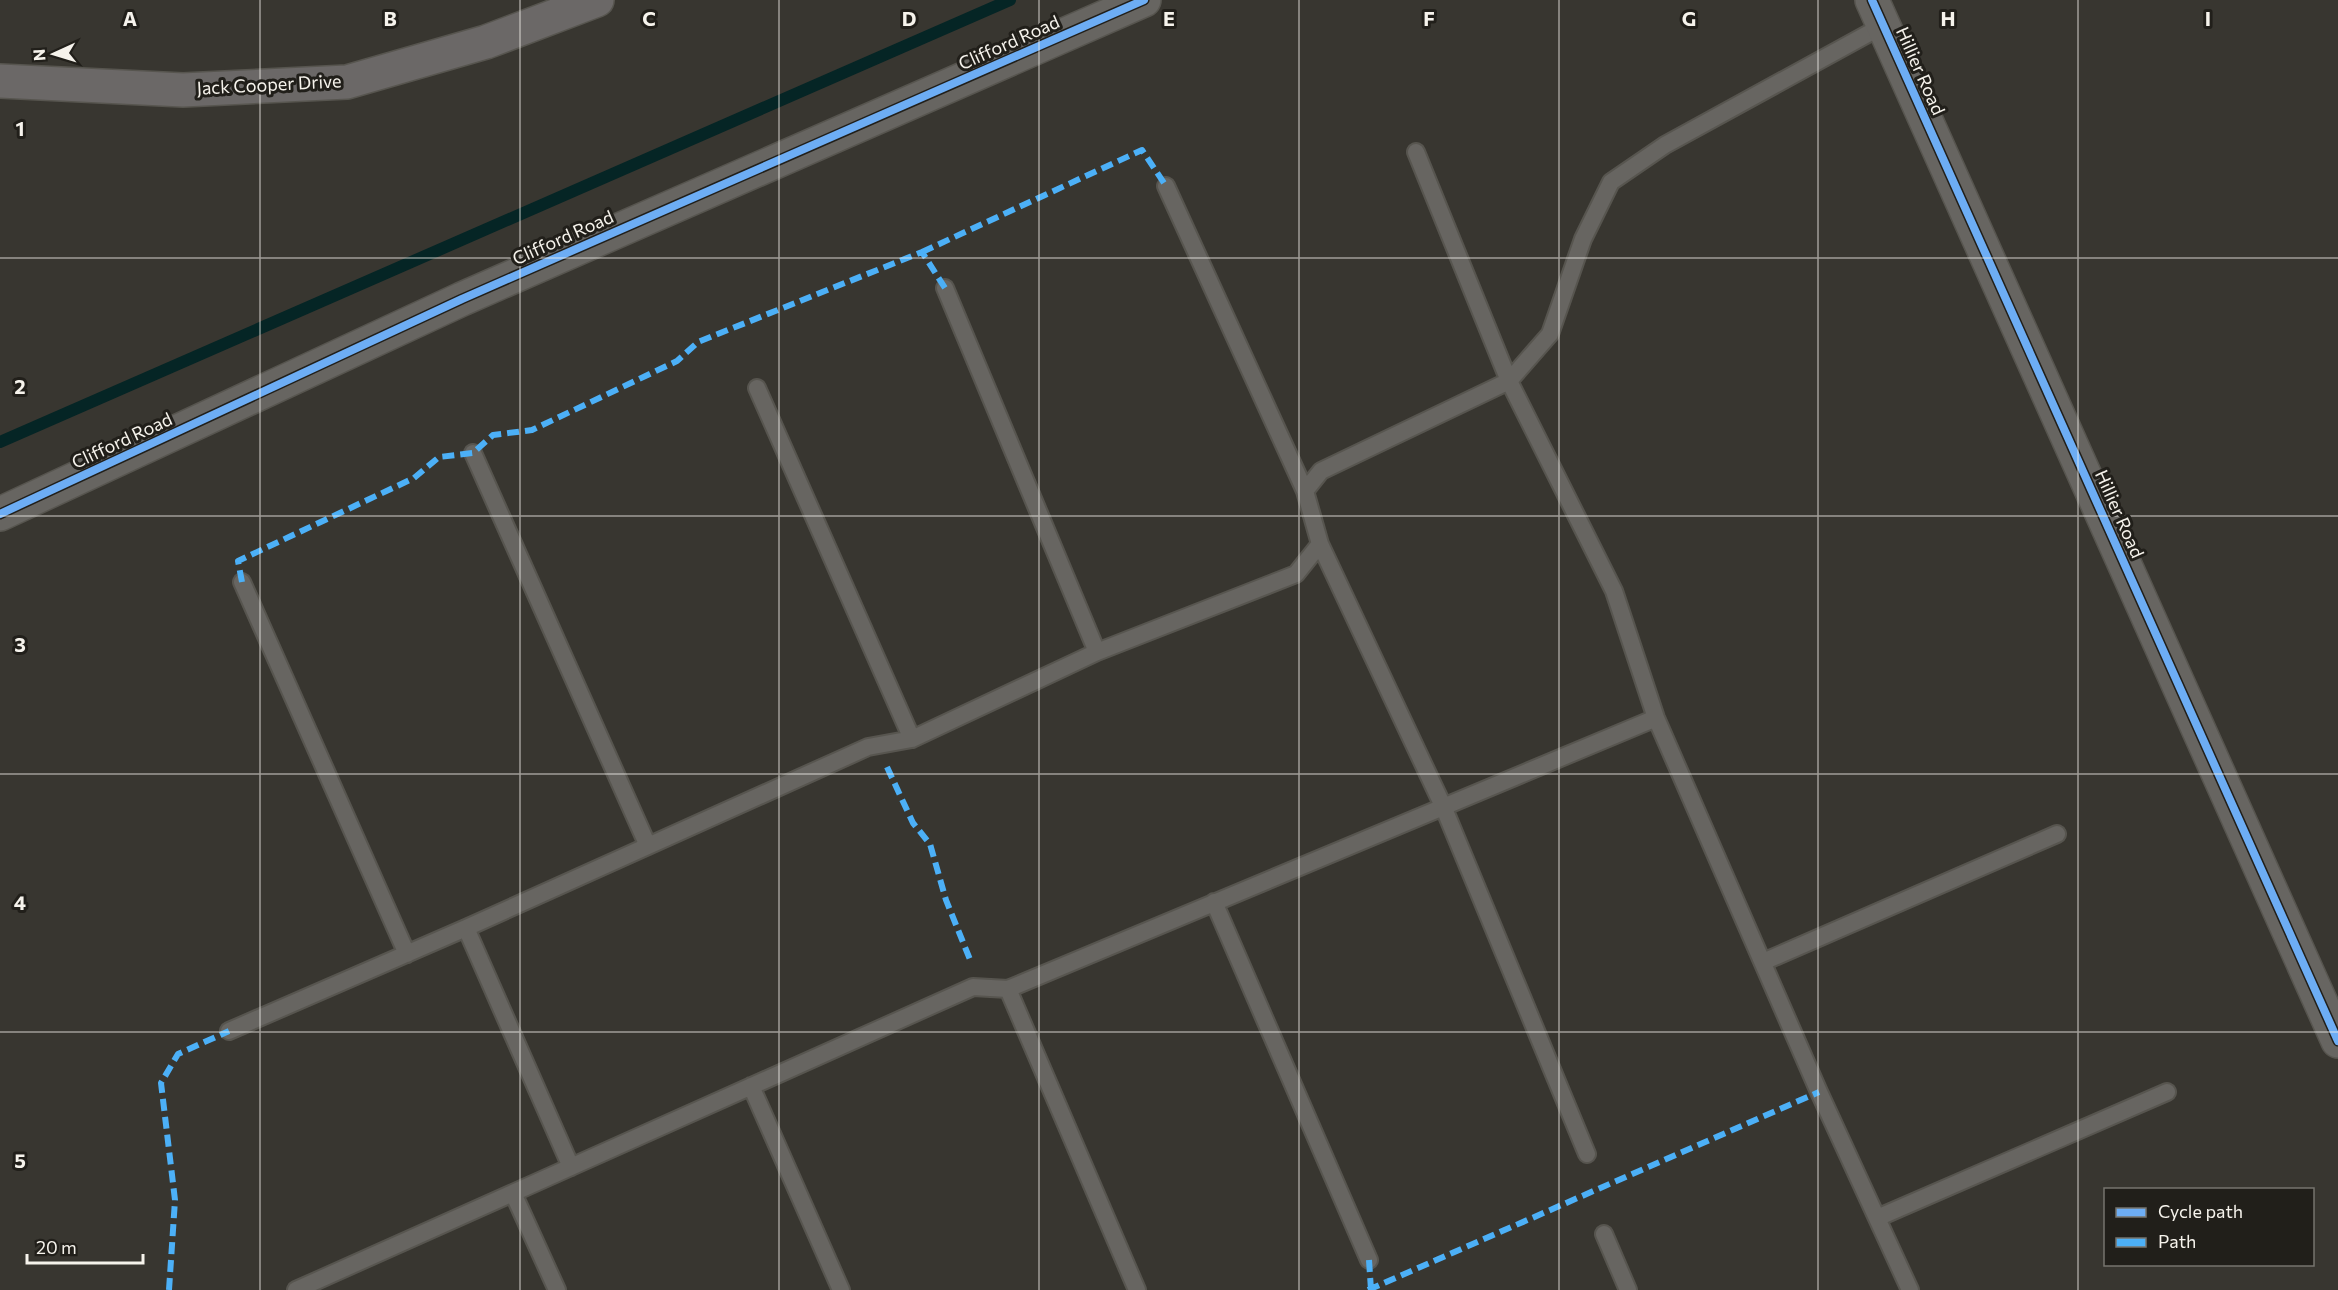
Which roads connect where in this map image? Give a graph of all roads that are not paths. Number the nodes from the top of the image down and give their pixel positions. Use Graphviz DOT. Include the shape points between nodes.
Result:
graph roads {
  1 [pos="597,0"];
  2 [pos="1144,0"];
  3 [pos="1878,13"];
  4 [pos="0,81"];
  5 [pos="1416,152"];
  6 [pos="1166,186"];
  7 [pos="945,288"];
  8 [pos="1509,381"];
  9 [pos="758,388"];
  10 [pos="473,453"];
  11 [pos="1305,491"];
  12 [pos="0,514"];
  13 [pos="1320,544"];
  14 [pos="242,582"];
  15 [pos="1097,652"];
  16 [pos="1656,718"];
  17 [pos="912,739"];
  18 [pos="1443,806"];
  19 [pos="2057,834"];
  20 [pos="648,846"];
  21 [pos="1214,902"];
  22 [pos="466,928"];
  23 [pos="407,954"];
  24 [pos="1762,962"];
  25 [pos="1008,989"];
  26 [pos="230,1031"];
  27 [pos="2338,1041"];
  28 [pos="751,1086"];
  29 [pos="2167,1092"];
  30 [pos="1587,1154"];
  31 [pos="571,1167"];
  32 [pos="513,1193"];
  33 [pos="1877,1218"];
  34 [pos="1604,1234"];
  35 [pos="1369,1260"];
  36 [pos="296,1290"];
  37 [pos="556,1290"];
  38 [pos="841,1290"];
  39 [pos="1137,1290"];
  40 [pos="1628,1290"];
  41 [pos="1910,1290"];
  1 -- 4 [label="main road, Jack Cooper Drive" via="486,42 347,82 183,90"];
  2 -- 12 [label="street, Clifford Road" via="462,299"];
  3 -- 8 [label="lane" via="1611,182 1583,239 1550,334"];
  3 -- 27 [label="street, Hillier Road"];
  5 -- 8 [label="lane"];
  6 -- 11 [label="lane"];
  7 -- 15 [label="lane"];
  8 -- 11 [label="lane" via="1321,471"];
  8 -- 16 [label="lane" via="1614,591"];
  9 -- 17 [label="lane"];
  10 -- 20 [label="lane"];
  11 -- 13 [label="lane"];
  13 -- 15 [label="lane" via="1296,574"];
  13 -- 18 [label="lane"];
  14 -- 23 [label="lane"];
  15 -- 17 [label="lane"];
  16 -- 18 [label="lane"];
  16 -- 24 [label="lane"];
  17 -- 20 [label="lane" via="868,747"];
  18 -- 21 [label="lane"];
  18 -- 30 [label="lane"];
  19 -- 24 [label="lane"];
  20 -- 22 [label="lane"];
  21 -- 25 [label="lane"];
  21 -- 35 [label="lane"];
  22 -- 23 [label="lane"];
  22 -- 31 [label="lane"];
  23 -- 26 [label="lane"];
  24 -- 33 [label="lane"];
  25 -- 28 [label="lane" via="973,987"];
  25 -- 39 [label="lane"];
  28 -- 31 [label="lane"];
  28 -- 38 [label="lane"];
  29 -- 33 [label="lane"];
  31 -- 32 [label="lane"];
  32 -- 36 [label="lane"];
  32 -- 37 [label="lane"];
  33 -- 41 [label="lane"];
  34 -- 40 [label="lane"];
}
